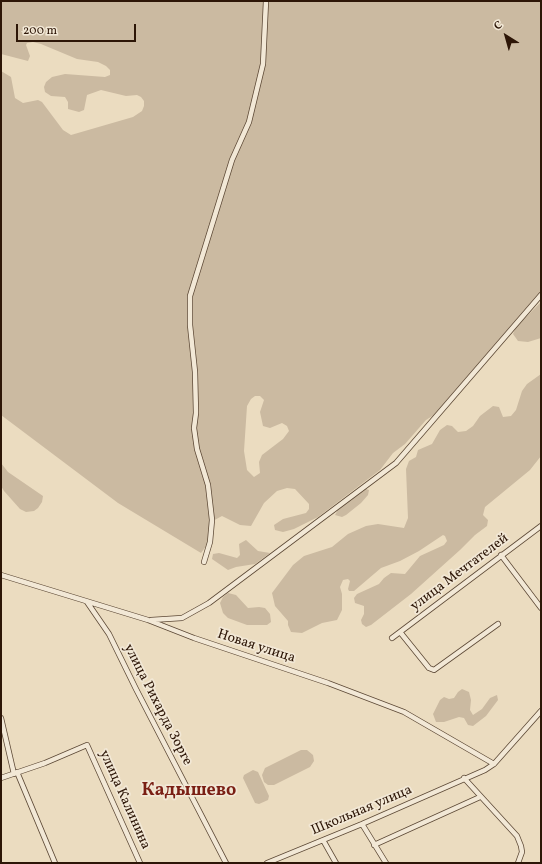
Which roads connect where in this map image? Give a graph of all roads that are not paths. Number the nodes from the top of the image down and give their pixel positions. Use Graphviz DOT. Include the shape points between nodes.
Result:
graph roads {
  1 [pos="266,1"];
  2 [pos="541,295"];
  3 [pos="540,529"];
  4 [pos="501,555"];
  5 [pos="204,562"];
  6 [pos="1,575"];
  7 [pos="87,602"];
  8 [pos="541,608"];
  9 [pos="148,620"];
  10 [pos="498,624"];
  11 [pos="400,632"];
  12 [pos="392,638"];
  13 [pos="541,711"];
  14 [pos="1,718"];
  15 [pos="494,764"];
  16 [pos="16,773"];
  17 [pos="1,778"];
  18 [pos="464,778"];
  19 [pos="480,796"];
  20 [pos="362,824"];
  21 [pos="323,840"];
  22 [pos="374,845"];
  23 [pos="55,863"];
  24 [pos="140,863"];
  25 [pos="226,863"];
  26 [pos="267,863"];
  27 [pos="336,863"];
  28 [pos="386,863"];
  29 [pos="518,863"];
  1 -- 5 [label="street" via="262,64 249,122 232,160 190,296 196,406 194,428 197,449 208,485 212,520 210,542"];
  2 -- 9 [label="street" via="396,463 209,603 182,618"];
  3 -- 4 [label="street, улица Мечтателей"];
  4 -- 8 [label="street"];
  4 -- 11 [label="street, улица Мечтателей"];
  6 -- 7 [label="street, Новая улица"];
  7 -- 9 [label="street, Новая улица"];
  7 -- 25 [label="street, улица Рихарда Зорге" via="109,634"];
  9 -- 15 [label="street, Новая улица" via="404,712"];
  10 -- 11 [label="street" via="434,670 429,668"];
  11 -- 12 [label="street, улица Мечтателей"];
  13 -- 15 [label="street"];
  14 -- 16 [label="street"];
  15 -- 18 [label="street, Школьная улица"];
  16 -- 17 [label="street"];
  16 -- 23 [label="street"];
  16 -- 24 [label="street, улица Калинина" via="87,745"];
  18 -- 19 [label="street"];
  18 -- 20 [label="street, Школьная улица"];
  19 -- 22 [label="street"];
  19 -- 29 [label="street" via="510,826 519,840 522,852"];
  20 -- 21 [label="street, Школьная улица"];
  20 -- 22 [label="street"];
  21 -- 26 [label="street, Школьная улица"];
  21 -- 27 [label="street"];
  22 -- 28 [label="street"];
}
